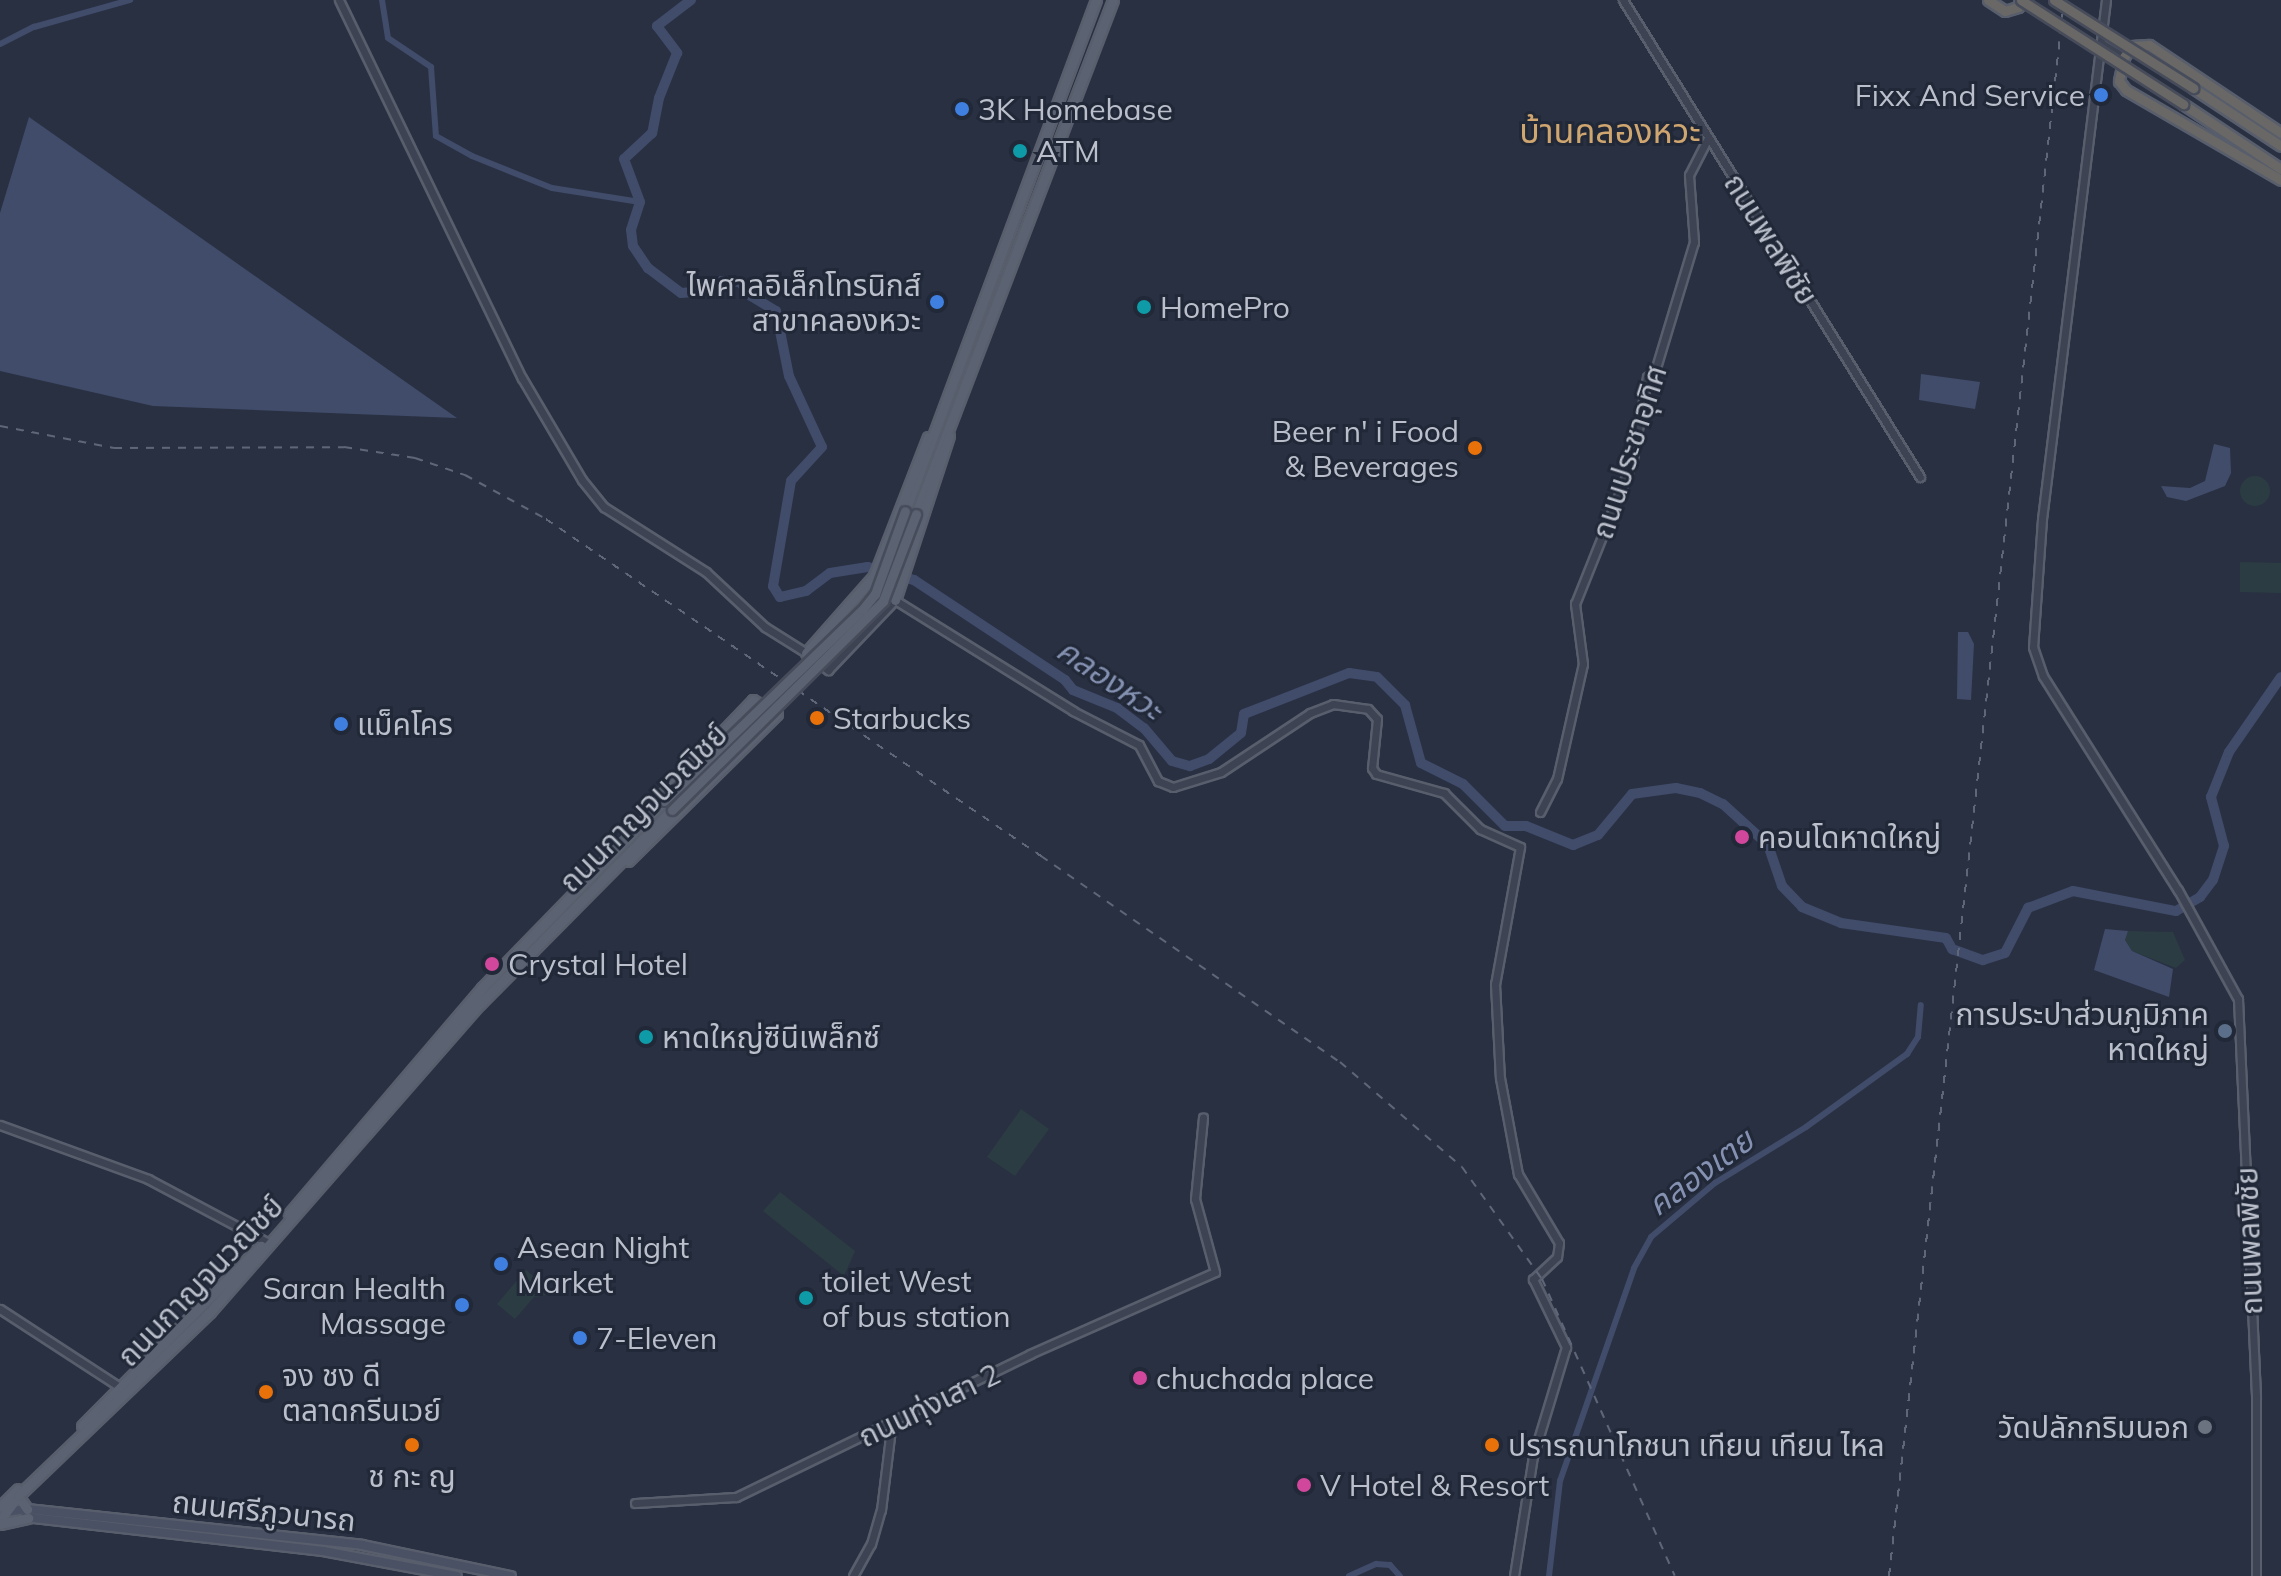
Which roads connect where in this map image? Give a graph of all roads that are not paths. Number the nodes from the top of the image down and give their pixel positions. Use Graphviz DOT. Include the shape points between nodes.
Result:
graph roads {
  1 [pos="339,0"];
  2 [pos="1096,0"];
  3 [pos="1113,0"];
  4 [pos="1623,0"];
  5 [pos="1988,0"];
  6 [pos="2020,0"];
  7 [pos="2054,0"];
  8 [pos="2106,0"];
  9 [pos="2101,43"];
  10 [pos="2124,57"];
  11 [pos="2281,133"];
  12 [pos="1708,138"];
  13 [pos="2281,146"];
  14 [pos="2281,169"];
  15 [pos="2281,180"];
  16 [pos="941,416"];
  17 [pos="952,420"];
  18 [pos="1920,477"];
  19 [pos="910,513"];
  20 [pos="895,600"];
  21 [pos="806,653"];
  22 [pos="1540,812"];
  23 [pos="621,845"];
  24 [pos="608,876"];
  25 [pos="443,1040"];
  26 [pos="1203,1117"];
  27 [pos="0,1125"];
  28 [pos="267,1242"];
  29 [pos="0,1309"];
  30 [pos="121,1388"];
  31 [pos="892,1420"];
  32 [pos="17,1493"];
  33 [pos="635,1503"];
  34 [pos="3,1510"];
  35 [pos="28,1514"];
  36 [pos="0,1522"];
  37 [pos="202,1528"];
  38 [pos="201,1538"];
  39 [pos="408,1552"];
  40 [pos="405,1564"];
  41 [pos="403,1576"];
  42 [pos="457,1576"];
  43 [pos="511,1576"];
  44 [pos="853,1576"];
  45 [pos="1514,1576"];
  46 [pos="2256,1576"];
  1 -- 21 [label="street" via="522,378 582,480 604,507 706,572 765,627"];
  2 -- 16 [label="main road, ถนนกาญจนวณิชย์"];
  3 -- 17 [label="main road, ถนนกาญจนวณิชย์"];
  4 -- 12 [label="street, ถนนพลพิชัย"];
  5 -- 6 [label="highway" via="2005,11 2018,7"];
  6 -- 14 [label="highway, bridge"];
  7 -- 13 [label="highway, bridge"];
  8 -- 9 [label="street, ถนนพลพิชัย"];
  9 -- 10 [label="street"];
  9 -- 46 [label="street, ถนนพลพิชัย" via="2042,519 2033,647 2043,676 2178,890 2238,999 2256,1398"];
  10 -- 11 [label="highway" via="2131,46 2149,45"];
  10 -- 15 [label="highway" via="2119,81 2126,90"];
  12 -- 18 [label="street, ถนนพลพิชัย"];
  12 -- 22 [label="street, ถนนประชาอุทิศ" via="1689,175 1694,242 1655,371 1647,377 1637,444 1575,604 1582,669 1557,779"];
  16 -- 19 [label="main road, ถนนกาญจนวณิชย์"];
  16 -- 21 [label="main road" via="922,446 874,576"];
  17 -- 19 [label="main road, ถนนกาญจนวณิชย์"];
  17 -- 20 [label="main road" via="946,457"];
  19 -- 23 [label="main road, ถนนกาญจนวณิชย์, bridge" via="875,594 862,610"];
  19 -- 24 [label="main road, ถนนกาญจนวณิชย์, bridge" via="883,601"];
  20 -- 21 [label="street" via="828,670"];
  20 -- 45 [label="street" via="1073,711 1139,745 1163,784 1184,787 1221,772 1310,713 1333,704 1368,709 1377,719 1372,768 1376,774 1444,793 1480,829 1520,847 1495,984 1500,1078 1518,1174 1559,1243 1557,1257 1533,1279 1566,1347 1533,1456"];
  23 -- 24 [label="main road" via="633,825 753,700 777,714 653,840"];
  23 -- 25 [label="main road, ถนนกาญจนวณิชย์"];
  24 -- 25 [label="main road, ถนนกาญจนวณิชย์"];
  25 -- 28 [label="main road, ถนนกาญจนวณิชย์"];
  26 -- 31 [label="street, ถนนทุ่งเสา 2" via="1195,1199 1215,1272"];
  27 -- 28 [label="street" via="148,1179"];
  28 -- 30 [label="main road, ถนนกาญจนวณิชย์"];
  28 -- 32 [label="main road, ถนนกาญจนวณิชย์" via="210,1312"];
  29 -- 30 [label="street"];
  30 -- 32 [label="main road, ถนนกาญจนวณิชย์"];
  31 -- 33 [label="street, ถนนทุ่งเสา 2" via="736,1497"];
  31 -- 44 [label="street" via="881,1510 871,1544"];
  32 -- 34 [label="main road, ถนนกาญจนวณิชย์"];
  32 -- 35 [label="main road"];
  34 -- 35 [label="main road, ถนนศรีภูวนารถ"];
  34 -- 36 [label="main road, ถนนกาญจนวณิชย์"];
  35 -- 36 [label="main road"];
  35 -- 37 [label="main road, ถนนศรีภูวนารถ"];
  35 -- 38 [label="main road, ถนนศรีภูวนารถ"];
  37 -- 38 [label="main road"];
  37 -- 39 [label="main road, ถนนศรีภูวนารถ"];
  38 -- 40 [label="main road, ถนนศรีภูวนารถ"];
  39 -- 40 [label="main road"];
  39 -- 43 [label="main road, ถนนศรีภูวนารถ"];
  40 -- 41 [label="street"];
  40 -- 42 [label="main road, ถนนศรีภูวนารถ"];
}
